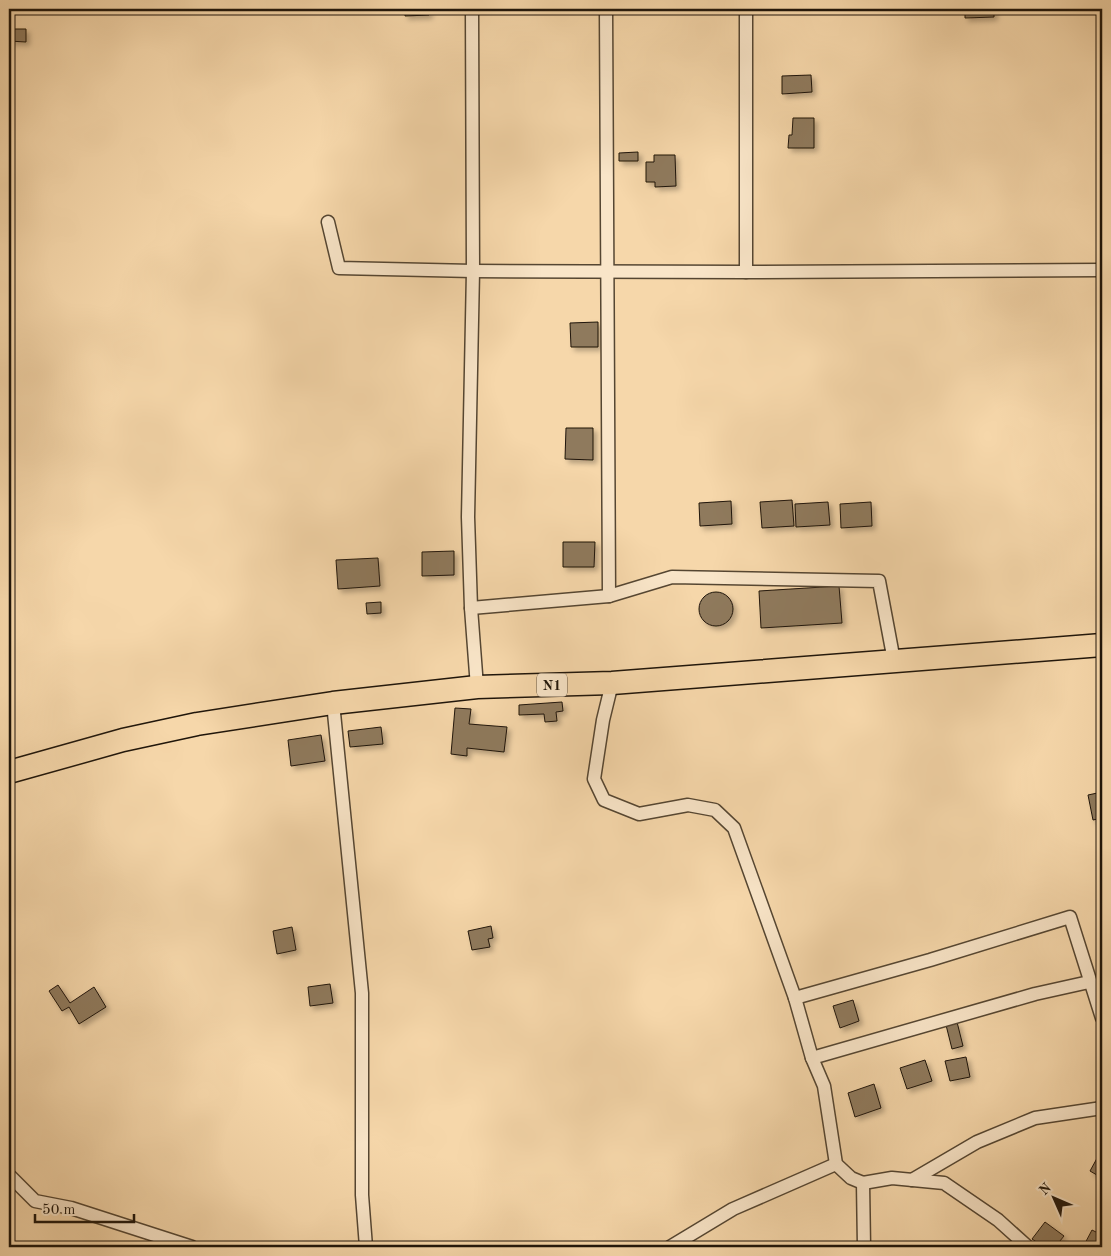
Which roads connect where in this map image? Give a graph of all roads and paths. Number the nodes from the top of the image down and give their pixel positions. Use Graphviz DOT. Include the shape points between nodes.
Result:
graph roads {
  1 [pos="472,9"];
  2 [pos="606,9"];
  3 [pos="746,9"];
  4 [pos="328,222"];
  5 [pos="1102,270"];
  6 [pos="473,271"];
  7 [pos="606,271"];
  8 [pos="746,272"];
  9 [pos="609,596"];
  10 [pos="471,608"];
  11 [pos="1102,645"];
  12 [pos="894,661"];
  13 [pos="612,683"];
  14 [pos="477,687"];
  15 [pos="333,703"];
  16 [pos="9,772"];
  17 [pos="1089,982"];
  18 [pos="795,998"];
  19 [pos="1102,1018"];
  20 [pos="812,1058"];
  21 [pos="1102,1108"];
  22 [pos="836,1164"];
  23 [pos="9,1175"];
  24 [pos="912,1180"];
  25 [pos="863,1184"];
  26 [pos="192,1247"];
  27 [pos="366,1247"];
  28 [pos="670,1247"];
  29 [pos="864,1247"];
  30 [pos="1028,1247"];
  1 -- 6 [label="street"];
  2 -- 7 [label="street"];
  3 -- 8 [label="street"];
  4 -- 6 [label="street" via="339,268"];
  5 -- 8 [label="street"];
  6 -- 7 [label="street"];
  6 -- 10 [label="street" via="468,517"];
  7 -- 8 [label="street"];
  7 -- 9 [label="street"];
  9 -- 10 [label="street"];
  9 -- 12 [label="street" via="672,577 879,581"];
  10 -- 14 [label="street"];
  11 -- 12 [label="highway, N1"];
  12 -- 13 [label="highway, N1"];
  13 -- 14 [label="highway, N1"];
  13 -- 18 [label="street" via="594,779 604,800 639,814 688,805 715,810 734,828"];
  14 -- 15 [label="highway, N1"];
  15 -- 16 [label="highway, N1" via="197,724 132,738"];
  15 -- 27 [label="street" via="362,992 362,1195"];
  17 -- 18 [label="street" via="1070,917"];
  17 -- 19 [label="street"];
  17 -- 20 [label="street" via="1035,994"];
  18 -- 20 [label="street"];
  20 -- 22 [label="street" via="824,1086"];
  21 -- 24 [label="street" via="1035,1118 977,1142"];
  22 -- 25 [label="street"];
  22 -- 28 [label="street" via="733,1210"];
  23 -- 26 [label="street" via="34,1201 70,1208"];
  24 -- 25 [label="street" via="892,1178"];
  24 -- 30 [label="street" via="944,1182 998,1220"];
  25 -- 29 [label="street"];
}
